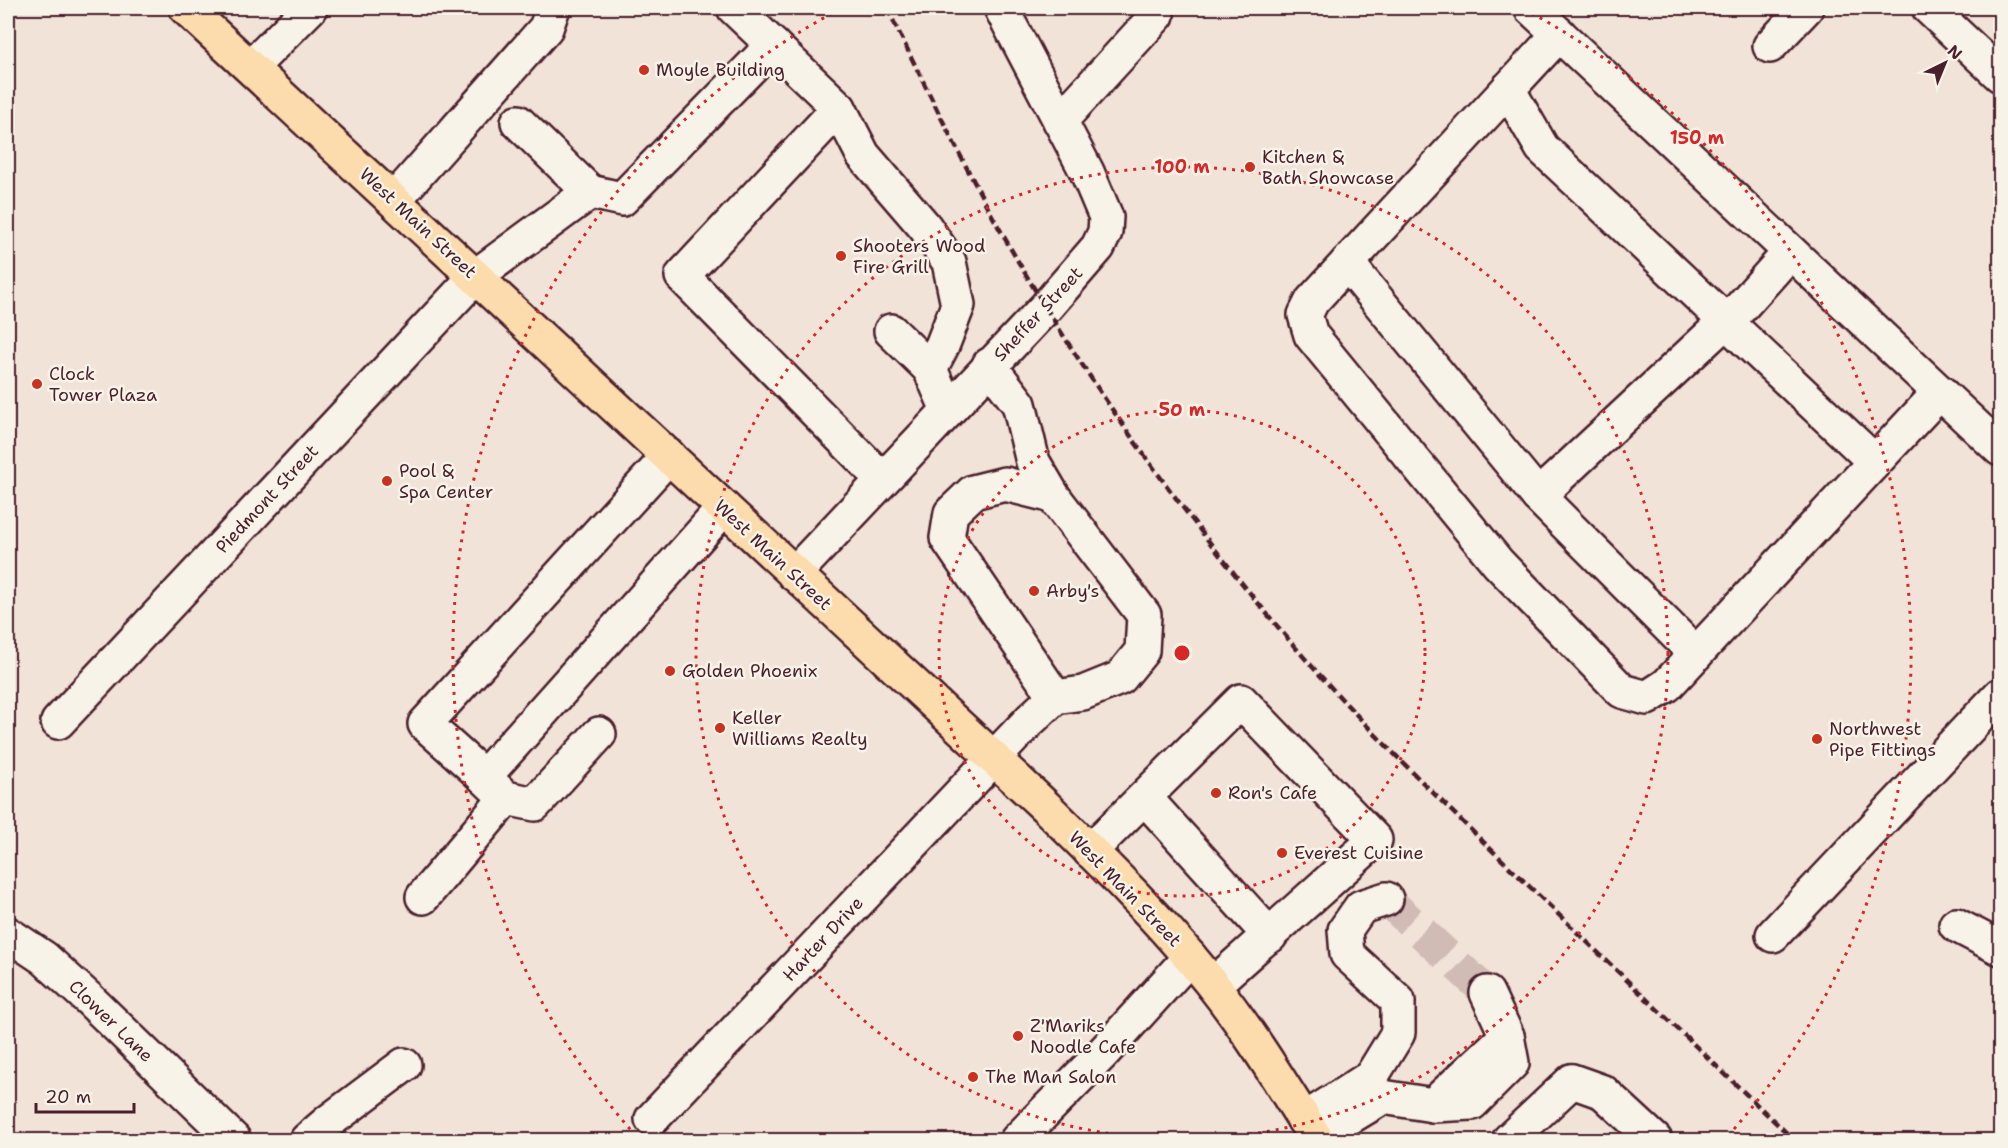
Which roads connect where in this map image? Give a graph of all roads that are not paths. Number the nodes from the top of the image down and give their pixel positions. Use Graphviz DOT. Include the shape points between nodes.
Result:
graph roads {
  1 [pos="186,8"];
  2 [pos="310,8"];
  3 [pos="553,8"];
  4 [pos="734,8"];
  5 [pos="1001,8"];
  6 [pos="1152,8"];
  7 [pos="1531,8"];
  8 [pos="1806,8"];
  9 [pos="1929,8"];
  10 [pos="1559,34"];
  11 [pos="773,45"];
  12 [pos="1770,46"];
  13 [pos="251,67"];
  14 [pos="2001,75"];
  15 [pos="1508,90"];
  16 [pos="839,108"];
  17 [pos="1060,121"];
  18 [pos="518,122"];
  19 [pos="590,192"];
  20 [pos="394,200"];
  21 [pos="1790,252"];
  22 [pos="1347,263"];
  23 [pos="476,276"];
  24 [pos="1725,322"];
  25 [pos="891,331"];
  26 [pos="989,365"];
  27 [pos="930,369"];
  28 [pos="1940,392"];
  29 [pos="948,410"];
  30 [pos="2001,449"];
  31 [pos="669,456"];
  32 [pos="1875,462"];
  33 [pos="882,479"];
  34 [pos="1053,496"];
  35 [pos="1538,496"];
  36 [pos="724,508"];
  37 [pos="794,574"];
  38 [pos="1696,654"];
  39 [pos="2001,695"];
  40 [pos="1055,697"];
  41 [pos="58,722"];
  42 [pos="599,734"];
  43 [pos="993,758"];
  44 [pos="495,788"];
  45 [pos="1145,798"];
  46 [pos="1090,851"];
  47 [pos="423,897"];
  48 [pos="1386,900"];
  49 [pos="1956,925"];
  50 [pos="8,934"];
  51 [pos="1773,935"];
  52 [pos="1269,936"];
  53 [pos="2001,948"];
  54 [pos="1190,957"];
  55 [pos="1213,985"];
  56 [pos="1487,993"];
  57 [pos="404,1065"];
  58 [pos="652,1119"];
  59 [pos="1024,1133"];
  60 [pos="1312,1133"];
  61 [pos="234,1140"];
  62 [pos="307,1140"];
  63 [pos="1509,1140"];
  64 [pos="1655,1140"];
  1 -- 13 [label="main road, West Main Street"];
  2 -- 13 [label="street"];
  3 -- 20 [label="street" via="546,28"];
  4 -- 11 [label="street"];
  5 -- 17 [label="street, Sheffer Street"];
  6 -- 17 [label="street" via="1157,15"];
  7 -- 10 [label="street"];
  8 -- 12 [label="street"];
  9 -- 14 [label="street"];
  10 -- 15 [label="street"];
  10 -- 21 [label="street"];
  11 -- 16 [label="street"];
  11 -- 19 [label="street" via="622,199"];
  13 -- 20 [label="main road, West Main Street"];
  15 -- 22 [label="street"];
  15 -- 24 [label="street" via="1542,148"];
  16 -- 27 [label="street" via="863,155 925,227 949,262 958,305"];
  16 -- 33 [label="street" via="682,276"];
  17 -- 26 [label="street, Sheffer Street" via="1099,196 1106,217 1105,232 1085,264"];
  18 -- 19 [label="street"];
  19 -- 23 [label="street, Piedmont Street"];
  20 -- 23 [label="main road, West Main Street"];
  21 -- 24 [label="street"];
  21 -- 28 [label="street"];
  22 -- 35 [label="street"];
  22 -- 38 [label="street" via="1312,301 1305,315 1311,335 1498,562 1622,691 1647,698 1667,685"];
  23 -- 31 [label="main road, West Main Street"];
  23 -- 41 [label="street, Piedmont Street"];
  24 -- 32 [label="street"];
  24 -- 35 [label="street"];
  25 -- 27 [label="street"];
  26 -- 29 [label="street, Sheffer Street"];
  26 -- 34 [label="street" via="1019,404 1033,462"];
  27 -- 29 [label="street"];
  28 -- 30 [label="street"];
  28 -- 32 [label="street"];
  29 -- 33 [label="street, Sheffer Street"];
  31 -- 36 [label="main road, West Main Street"];
  31 -- 44 [label="street" via="425,724"];
  32 -- 38 [label="street"];
  33 -- 37 [label="street, Sheffer Street"];
  34 -- 40 [label="street" via="1144,615 1142,651 1120,678 1083,693"];
  34 -- 40 [label="street" via="1005,484 973,492 951,513 947,538"];
  35 -- 38 [label="street"];
  36 -- 37 [label="main road, West Main Street"];
  36 -- 44 [label="street"];
  37 -- 43 [label="main road, West Main Street"];
  39 -- 51 [label="street"];
  40 -- 43 [label="street, Harter Drive"];
  42 -- 44 [label="street" via="535,804"];
  43 -- 46 [label="main road, West Main Street"];
  43 -- 58 [label="street, Harter Drive"];
  44 -- 47 [label="street"];
  45 -- 46 [label="street"];
  45 -- 52 [label="street"];
  45 -- 52 [label="street" via="1241,701 1375,840"];
  46 -- 54 [label="main road, West Main Street"];
  48 -- 60 [label="street" via="1361,907 1345,930 1347,954 1398,1001 1398,1033 1371,1077"];
  49 -- 53 [label="street"];
  50 -- 61 [label="street, Clower Lane" via="44,958"];
  52 -- 55 [label="street"];
  54 -- 55 [label="main road, West Main Street"];
  54 -- 59 [label="street"];
  55 -- 60 [label="main road, West Main Street"];
  56 -- 60 [label="street" via="1507,1036 1433,1105 1383,1097"];
  57 -- 62 [label="street"];
  63 -- 64 [label="street" via="1572,1081 1603,1092"];
}
